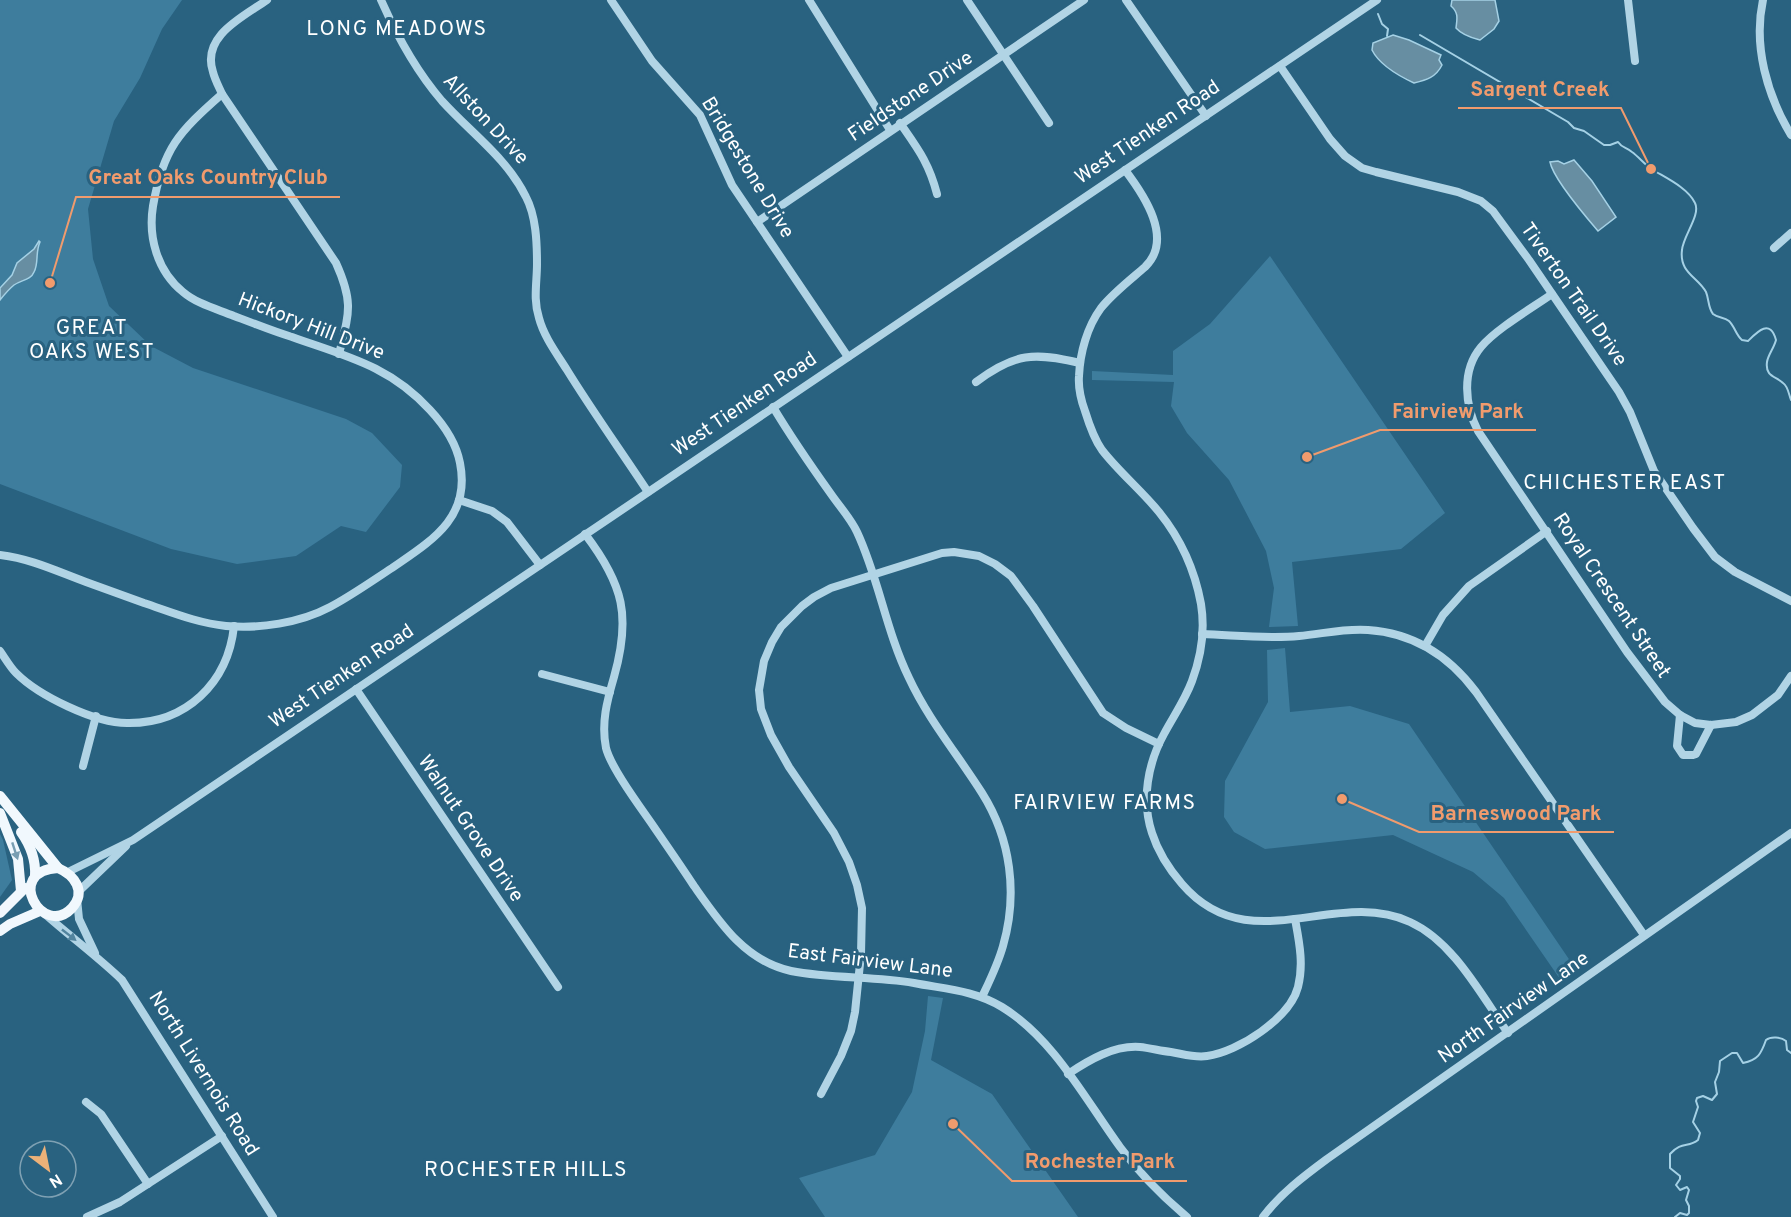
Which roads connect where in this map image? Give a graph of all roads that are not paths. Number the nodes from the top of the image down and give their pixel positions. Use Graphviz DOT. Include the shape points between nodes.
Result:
graph roads {
  1 [pos="267,0"];
  2 [pos="381,0"];
  3 [pos="611,0"];
  4 [pos="809,0"];
  5 [pos="967,0"];
  6 [pos="1084,0"];
  7 [pos="1126,0"];
  8 [pos="1377,0"];
  9 [pos="1628,0"];
  10 [pos="1763,0"];
  11 [pos="1004,54"];
  12 [pos="1635,61"];
  13 [pos="1280,66"];
  14 [pos="222,94"];
  15 [pos="1206,116"];
  16 [pos="900,123"];
  17 [pos="1049,123"];
  18 [pos="890,130"];
  19 [pos="1791,135"];
  20 [pos="1125,170"];
  21 [pos="937,194"];
  22 [pos="757,222"];
  23 [pos="1791,233"];
  24 [pos="1774,248"];
  25 [pos="1552,294"];
  26 [pos="339,354"];
  27 [pos="849,357"];
  28 [pos="1080,363"];
  29 [pos="976,382"];
  30 [pos="773,407"];
  31 [pos="648,492"];
  32 [pos="459,500"];
  33 [pos="1546,531"];
  34 [pos="585,534"];
  35 [pos="0,555"];
  36 [pos="540,565"];
  37 [pos="875,575"];
  38 [pos="1791,601"];
  39 [pos="234,626"];
  40 [pos="1202,634"];
  41 [pos="1425,646"];
  42 [pos="0,651"];
  43 [pos="542,674"];
  44 [pos="1791,676"];
  45 [pos="356,689"];
  46 [pos="609,692"];
  47 [pos="1680,715"];
  48 [pos="96,716"];
  49 [pos="1712,725"];
  50 [pos="1159,744"];
  51 [pos="83,766"];
  52 [pos="0,795"];
  53 [pos="0,809"];
  54 [pos="0,813"];
  55 [pos="1791,833"];
  56 [pos="133,840"];
  57 [pos="63,870"];
  58 [pos="29,884"];
  59 [pos="77,896"];
  60 [pos="42,912"];
  61 [pos="0,913"];
  62 [pos="1295,919"];
  63 [pos="0,931"];
  64 [pos="1644,935"];
  65 [pos="97,956"];
  66 [pos="858,977"];
  67 [pos="558,987"];
  68 [pos="982,997"];
  69 [pos="1508,1033"];
  70 [pos="1068,1074"];
  71 [pos="821,1094"];
  72 [pos="87,1102"];
  73 [pos="222,1136"];
  74 [pos="148,1184"];
  75 [pos="87,1217"];
  76 [pos="273,1217"];
  77 [pos="1187,1217"];
  78 [pos="1263,1217"];
  1 -- 14 [label="street" via="220,34 213,48 212,71"];
  2 -- 31 [label="street, Allston Drive" via="398,37 429,84 518,181 533,216 536,305 542,329"];
  3 -- 22 [label="street, Bridgestone Drive" via="652,61 700,115 732,184"];
  4 -- 18 [label="street"];
  5 -- 11 [label="street"];
  6 -- 11 [label="street, Fieldstone Drive"];
  7 -- 15 [label="street"];
  8 -- 13 [label="street, West Tienken Road"];
  9 -- 12 [label="street"];
  10 -- 19 [label="street" via="1761,55 1776,107"];
  11 -- 16 [label="street, Fieldstone Drive"];
  11 -- 17 [label="street"];
  13 -- 15 [label="street, West Tienken Road"];
  13 -- 25 [label="street, Tiverton Trail Drive" via="1345,156 1362,168 1481,201 1511,234"];
  14 -- 26 [label="street" via="336,263 349,302"];
  14 -- 26 [label="street, Hickory Hill Drive" via="183,130 162,166 152,214 151,236 156,256 181,291 197,302"];
  15 -- 20 [label="street, West Tienken Road"];
  16 -- 18 [label="street, Fieldstone Drive"];
  16 -- 21 [label="street" via="927,164"];
  18 -- 22 [label="street, Fieldstone Drive"];
  20 -- 27 [label="street, West Tienken Road"];
  20 -- 28 [label="street" via="1151,208 1156,231 1153,256 1102,308"];
  22 -- 27 [label="street, Bridgestone Drive"];
  23 -- 24 [label="street"];
  25 -- 33 [label="street, Royal Crescent Street" via="1480,348 1471,365 1467,388 1470,417"];
  25 -- 38 [label="street, Tiverton Trail Drive" via="1619,392 1654,471 1715,557"];
  26 -- 32 [label="street, Hickory Hill Drive" via="402,383 441,422 458,450"];
  27 -- 30 [label="street, West Tienken Road"];
  28 -- 29 [label="street" via="1036,355 1022,357"];
  28 -- 40 [label="street" via="1079,388 1101,448 1160,513 1192,570 1201,602"];
  30 -- 31 [label="street, West Tienken Road"];
  30 -- 37 [label="street" via="856,530"];
  31 -- 34 [label="street, West Tienken Road"];
  32 -- 36 [label="street" via="492,511 507,522"];
  32 -- 39 [label="street, Hickory Hill Drive" via="456,512 437,536 329,608 291,620"];
  33 -- 41 [label="street" via="1469,586 1443,615"];
  33 -- 47 [label="street, Royal Crescent Street" via="1627,652 1665,702"];
  34 -- 36 [label="street, West Tienken Road"];
  34 -- 46 [label="street, East Fairview Lane" via="612,575 624,620 622,645"];
  35 -- 39 [label="street, Hickory Hill Drive" via="34,561 190,619"];
  36 -- 45 [label="street, West Tienken Road"];
  37 -- 50 [label="street" via="942,553 979,556 995,564 1011,576 1033,606 1103,712"];
  37 -- 66 [label="street" via="831,588 802,606 772,642 759,690 761,709 778,749 834,833 857,885 862,908"];
  37 -- 68 [label="street" via="908,676 983,795 1006,846 1012,900 1009,922"];
  39 -- 48 [label="street" via="227,658 201,697 164,718 145,722 126,723"];
  40 -- 41 [label="street" via="1269,638 1367,630 1408,638"];
  40 -- 50 [label="street" via="1192,682"];
  41 -- 64 [label="street" via="1463,675"];
  42 -- 48 [label="street" via="15,672 45,696"];
  43 -- 46 [label="street"];
  44 -- 49 [label="street, Royal Crescent Street" via="1778,695 1752,715 1736,723"];
  45 -- 56 [label="street, West Tienken Road"];
  45 -- 67 [label="street, Walnut Grove Drive"];
  46 -- 66 [label="street, East Fairview Lane" via="604,718 607,751 717,918 739,944 769,964 789,970"];
  47 -- 49 [label="street, Royal Crescent Street" via="1695,723"];
  47 -- 49 [label="street" via="1677,746 1683,755 1696,754"];
  48 -- 51 [label="street"];
  50 -- 62 [label="street" via="1149,774 1147,808 1154,840 1177,878 1200,901 1226,915 1251,921"];
  52 -- 57 [label="main road"];
  53 -- 58 [label="main road" via="29,843 36,863"];
  54 -- 58 [label="main road, one-way"];
  55 -- 64 [label="street, North Fairview Lane"];
  56 -- 57 [label="street, West Tienken Road"];
  56 -- 59 [label="street, West Tienken Road"];
  57 -- 58 [label="main road" via="46,869"];
  57 -- 59 [label="main road" via="76,883"];
  58 -- 60 [label="main road" via="31,898"];
  58 -- 61 [label="main road"];
  59 -- 60 [label="main road" via="72,908 63,914"];
  59 -- 65 [label="street, North Livernois Road" via="79,919"];
  60 -- 63 [label="main road"];
  60 -- 65 [label="street, North Livernois Road, one-way"];
  62 -- 69 [label="street" via="1384,912 1422,928 1455,958"];
  62 -- 70 [label="street" via="1301,950 1298,987 1278,1017 1252,1037 1226,1052 1206,1056 1122,1048"];
  64 -- 69 [label="street, North Fairview Lane"];
  65 -- 73 [label="street, North Livernois Road" via="122,980"];
  66 -- 68 [label="street, East Fairview Lane" via="958,989"];
  66 -- 71 [label="street" via="855,1012 846,1046"];
  68 -- 70 [label="street, East Fairview Lane" via="1026,1025"];
  69 -- 78 [label="street, North Fairview Lane" via="1308,1173"];
  70 -- 77 [label="street, East Fairview Lane" via="1138,1170"];
  72 -- 74 [label="street" via="101,1114"];
  73 -- 74 [label="street"];
  73 -- 76 [label="street, North Livernois Road"];
  74 -- 75 [label="street"];
}
